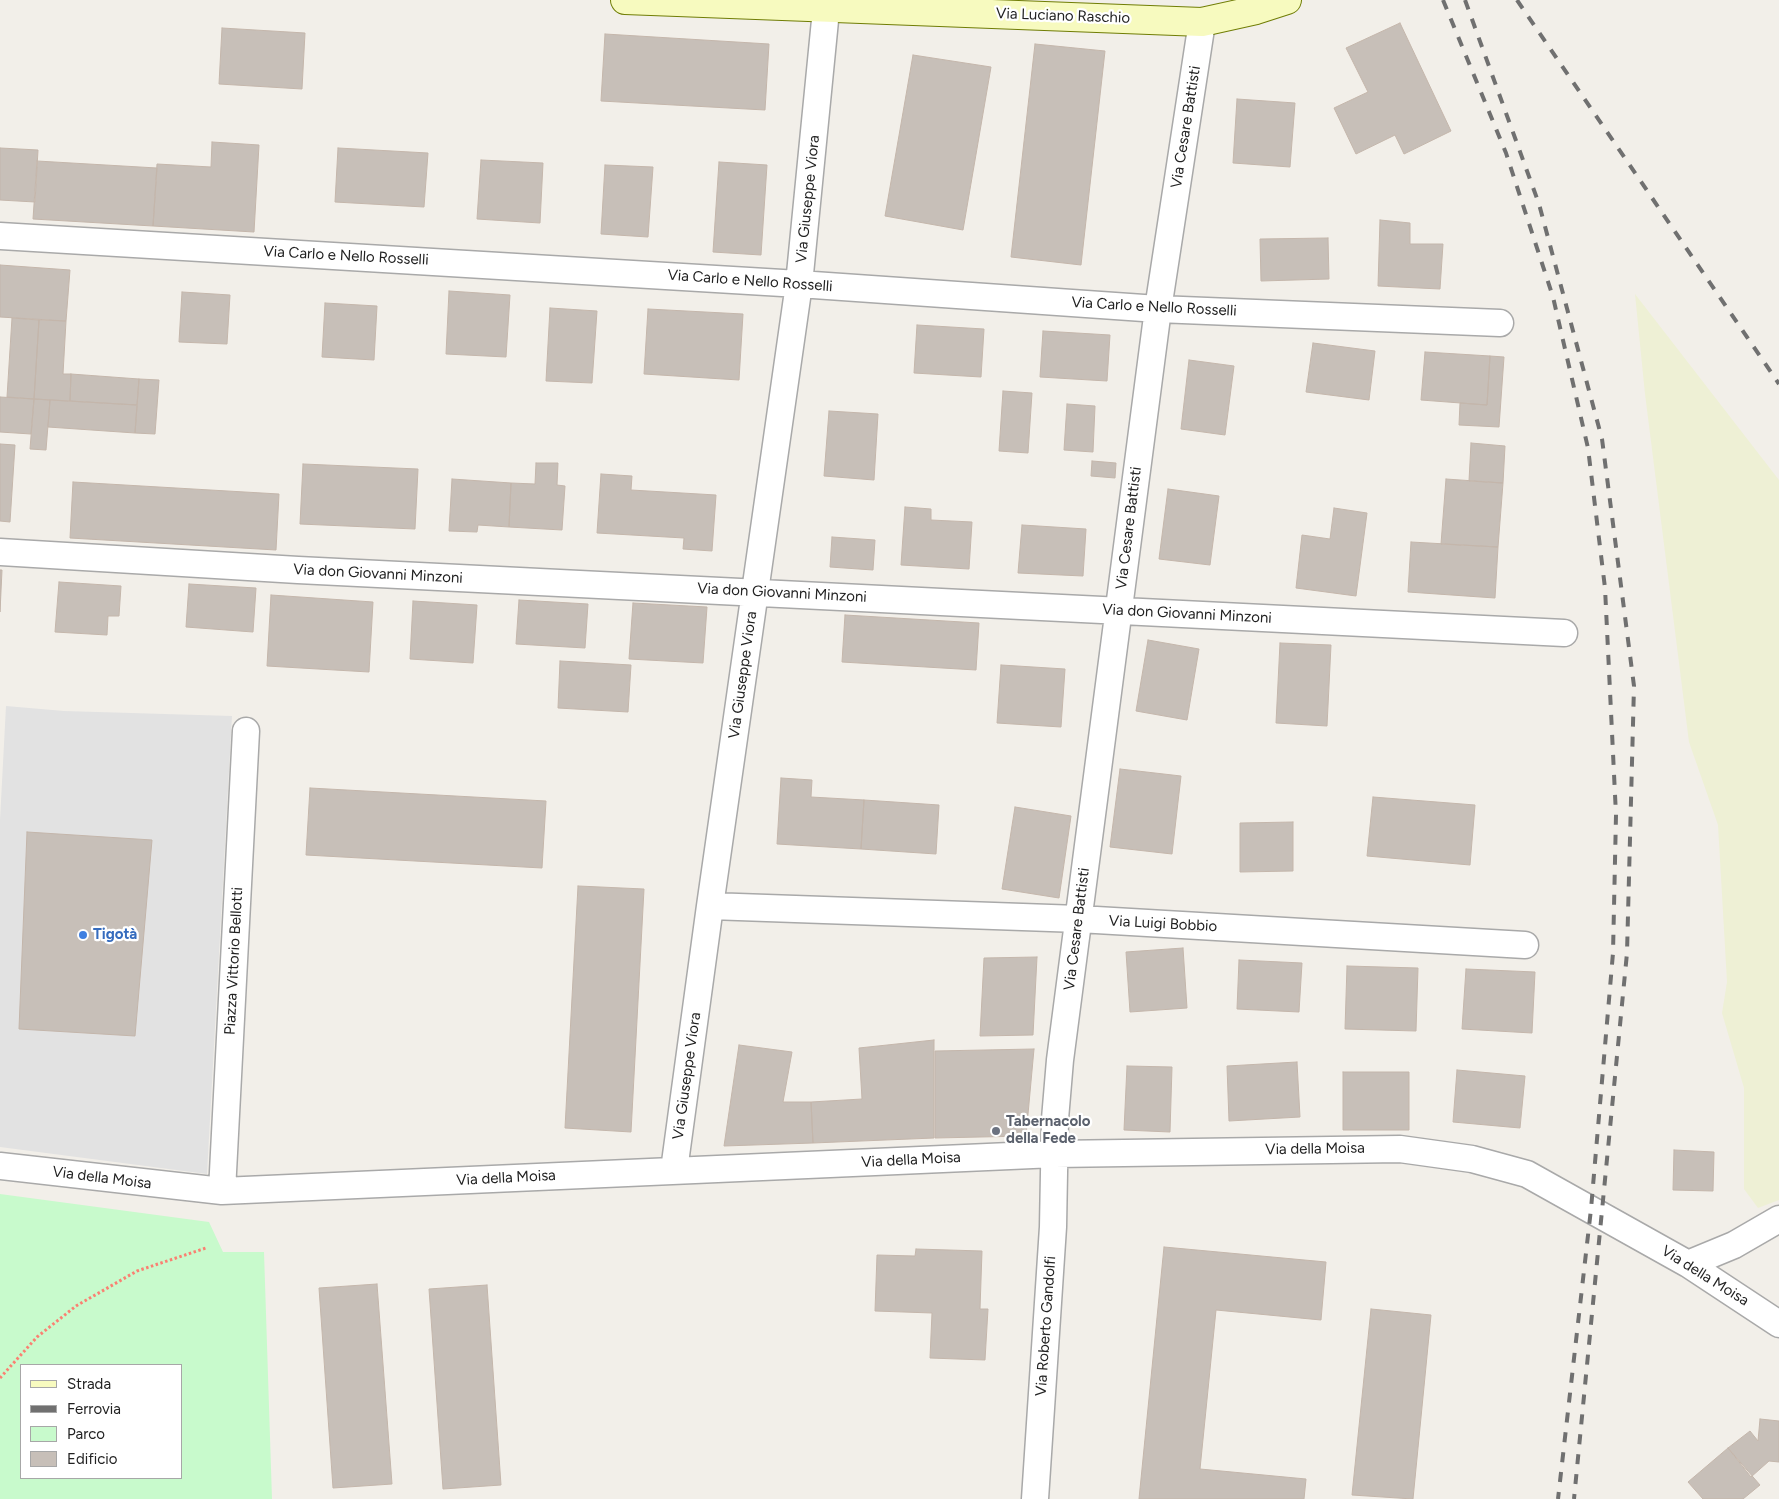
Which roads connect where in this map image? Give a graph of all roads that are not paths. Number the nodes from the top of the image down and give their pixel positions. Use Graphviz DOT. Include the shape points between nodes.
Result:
graph roads {
  1 [pos="625,0"];
  2 [pos="1287,0"];
  3 [pos="776,2"];
  4 [pos="827,3"];
  5 [pos="1202,22"];
  6 [pos="0,236"];
  7 [pos="799,284"];
  8 [pos="1158,308"];
  9 [pos="1500,322"];
  10 [pos="0,552"];
  11 [pos="755,591"];
  12 [pos="1119,610"];
  13 [pos="1564,633"];
  14 [pos="246,731"];
  15 [pos="710,906"];
  16 [pos="1079,919"];
  17 [pos="1525,945"];
  18 [pos="1055,1154"];
  19 [pos="0,1166"];
  20 [pos="674,1170"];
  21 [pos="222,1191"];
  22 [pos="1779,1219"];
  23 [pos="1688,1264"];
  24 [pos="1779,1324"];
  25 [pos="1035,1499"];
  1 -- 3 [label="street, Via Luciano Raschio"];
  2 -- 5 [label="street, Via Luciano Raschio"];
  3 -- 4 [label="street, Via Luciano Raschio"];
  4 -- 5 [label="street, Via Luciano Raschio"];
  4 -- 7 [label="street, Via Giuseppe Viora"];
  5 -- 8 [label="street, Via Cesare Battisti"];
  6 -- 7 [label="street, Via Carlo e Nello Rosselli"];
  7 -- 8 [label="street, Via Carlo e Nello Rosselli"];
  7 -- 11 [label="street, Via Giuseppe Viora"];
  8 -- 9 [label="street, Via Carlo e Nello Rosselli"];
  8 -- 12 [label="street, Via Cesare Battisti"];
  10 -- 11 [label="street, Via don Giovanni Minzoni" via="298,570"];
  11 -- 12 [label="street, Via don Giovanni Minzoni"];
  11 -- 15 [label="street, Via Giuseppe Viora"];
  12 -- 13 [label="street, Via don Giovanni Minzoni"];
  12 -- 16 [label="street, Via Cesare Battisti"];
  14 -- 21 [label="street, Piazza Vittorio Bellotti"];
  15 -- 16 [label="street, Via Luigi Bobbio"];
  15 -- 20 [label="street, Via Giuseppe Viora"];
  16 -- 17 [label="street, Via Luigi Bobbio"];
  16 -- 18 [label="street, Via Cesare Battisti" via="1060,1060"];
  18 -- 20 [label="street, Via della Moisa"];
  18 -- 23 [label="street, Via della Moisa" via="1400,1149 1472,1158 1526,1174 1551,1186"];
  18 -- 25 [label="street, Via Roberto Gandolfi"];
  19 -- 21 [label="street, Via della Moisa"];
  20 -- 21 [label="street, Via della Moisa"];
  22 -- 23 [label="street" via="1734,1245"];
  23 -- 24 [label="street, Via della Moisa"];
}
